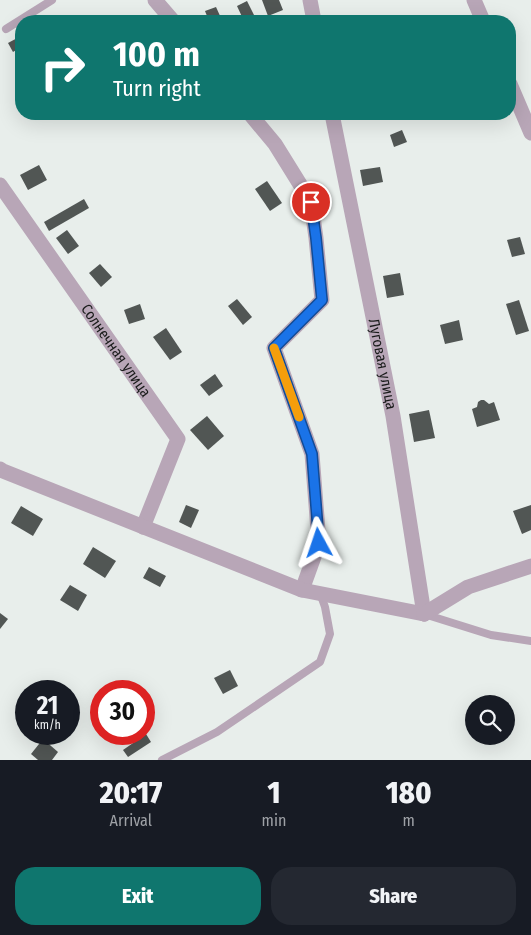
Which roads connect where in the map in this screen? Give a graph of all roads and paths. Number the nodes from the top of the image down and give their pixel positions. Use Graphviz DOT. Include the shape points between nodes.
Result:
graph roads {
  1 [pos="52,0"];
  2 [pos="156,0"];
  3 [pos="310,0"];
  4 [pos="474,0"];
  5 [pos="28,15"];
  6 [pos="168,15"];
  7 [pos="313,15"];
  8 [pos="480,15"];
  9 [pos="15,23"];
  10 [pos="6,29"];
  11 [pos="516,98"];
  12 [pos="255,120"];
  13 [pos="333,120"];
  14 [pos="531,133"];
  15 [pos="0,185"];
  16 [pos="0,469"];
  17 [pos="143,527"];
  18 [pos="531,566"];
  19 [pos="302,590"];
  20 [pos="320,593"];
  21 [pos="424,614"];
  22 [pos="531,641"];
  23 [pos="162,760"];
  1 -- 5 [label="lane"];
  2 -- 6 [label="street"];
  3 -- 7 [label="street"];
  4 -- 8 [label="street"];
  9 -- 10 [label="lane"];
  11 -- 14 [label="street"];
  12 -- 19 [label="street" via="275,144 311,202 316,238 322,300 274,348 312,454 319,543"];
  13 -- 21 [label="street, Луговая улица" via="393,416"];
  15 -- 17 [label="street, Солнечная улица" via="178,439"];
  16 -- 17 [label="street"];
  17 -- 19 [label="street"];
  18 -- 21 [label="street" via="468,588"];
  19 -- 20 [label="street"];
  20 -- 21 [label="street"];
  20 -- 23 [label="lane" via="330,634 320,662 217,732"];
  21 -- 22 [label="lane" via="491,635"];
}
